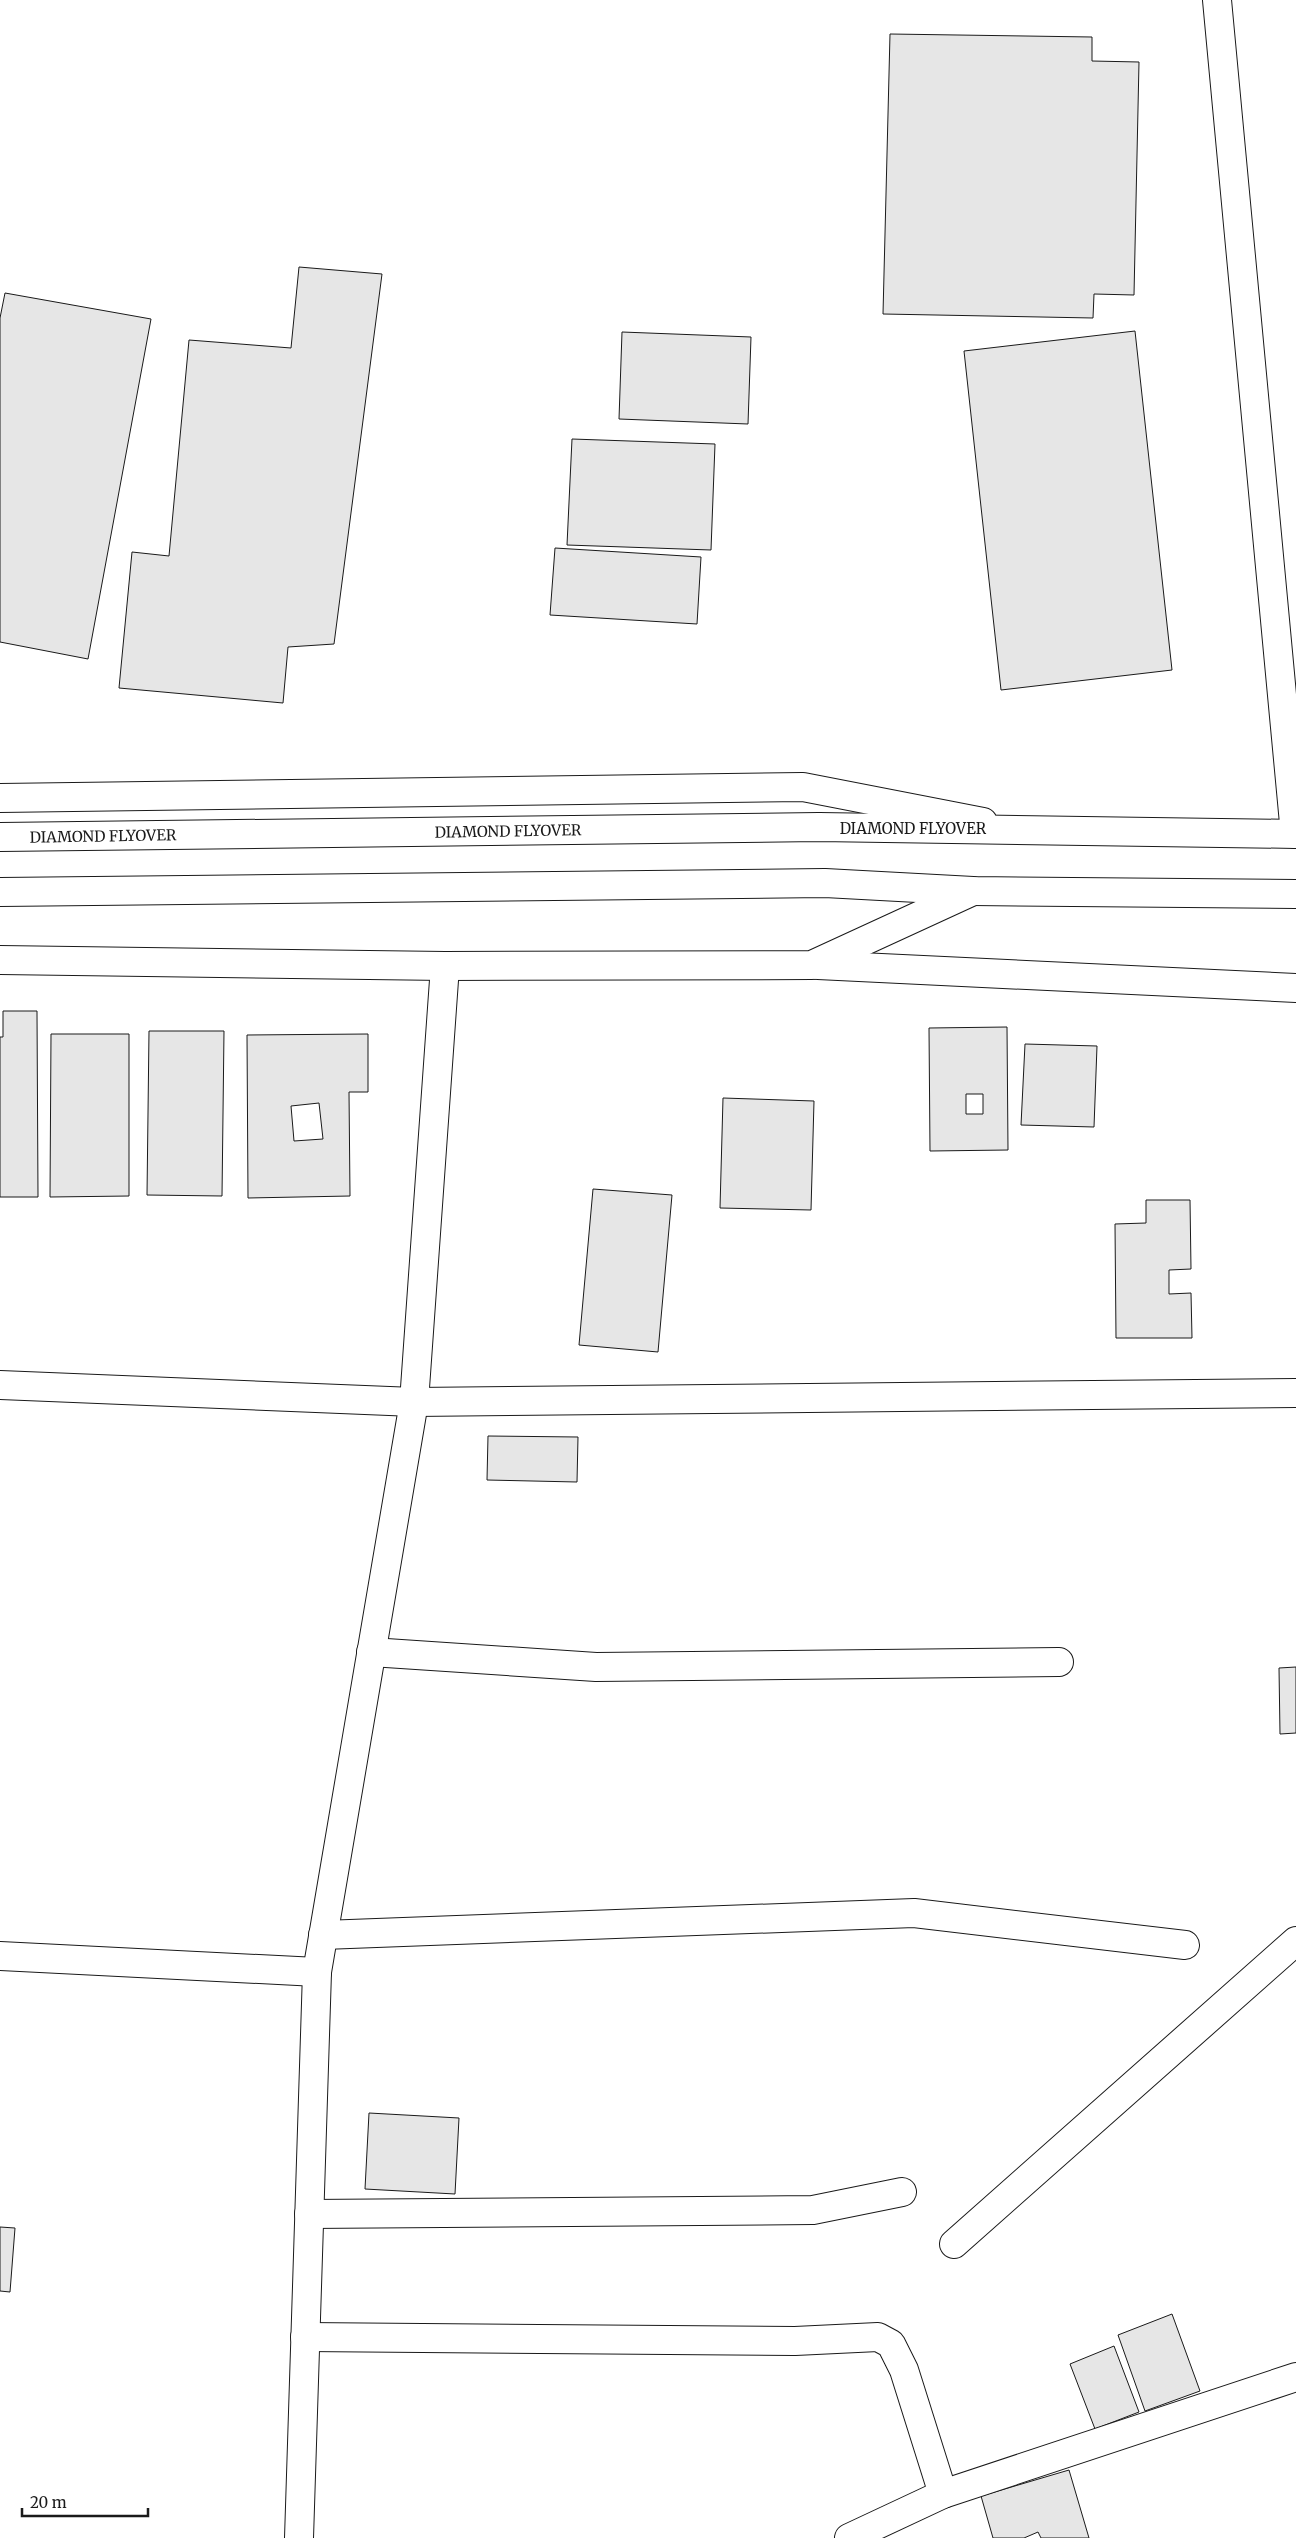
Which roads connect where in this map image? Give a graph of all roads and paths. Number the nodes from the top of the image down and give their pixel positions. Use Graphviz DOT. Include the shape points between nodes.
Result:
graph roads {
  1 [pos="1217,0"];
  2 [pos="0,798"];
  3 [pos="1017,829"];
  4 [pos="1295,834"];
  5 [pos="0,837"];
  6 [pos="974,891"];
  7 [pos="0,892"];
  8 [pos="1296,894"];
  9 [pos="0,960"];
  10 [pos="812,965"];
  11 [pos="445,966"];
  12 [pos="1296,988"];
  13 [pos="0,1385"];
  14 [pos="1296,1393"];
  15 [pos="414,1402"];
  16 [pos="371,1652"];
  17 [pos="1059,1662"];
  18 [pos="323,1935"];
  19 [pos="1296,1941"];
  20 [pos="1185,1945"];
  21 [pos="0,1956"];
  22 [pos="317,1972"];
  23 [pos="902,2192"];
  24 [pos="309,2214"];
  25 [pos="954,2244"];
  26 [pos="305,2337"];
  27 [pos="1296,2376"];
  28 [pos="943,2494"];
  29 [pos="299,2538"];
  30 [pos="849,2538"];
  1 -- 4 [label="main road"];
  2 -- 3 [label="main road" via="803,787"];
  3 -- 4 [label="main road"];
  3 -- 5 [label="main road, DIAMOND FLYOVER" via="819,827"];
  6 -- 7 [label="main road" via="825,883"];
  6 -- 8 [label="main road"];
  6 -- 10 [label="main road"];
  9 -- 11 [label="main road"];
  10 -- 11 [label="main road"];
  10 -- 12 [label="main road"];
  11 -- 15 [label="main road"];
  13 -- 15 [label="main road"];
  14 -- 15 [label="main road"];
  15 -- 16 [label="main road"];
  16 -- 17 [label="main road" via="596,1667"];
  16 -- 18 [label="main road"];
  18 -- 20 [label="main road" via="914,1913"];
  18 -- 22 [label="main road"];
  19 -- 25 [label="main road"];
  21 -- 22 [label="main road"];
  22 -- 24 [label="main road"];
  23 -- 24 [label="main road" via="813,2210"];
  24 -- 26 [label="main road"];
  26 -- 28 [label="main road" via="785,2341 878,2337 891,2344 904,2370"];
  26 -- 29 [label="main road"];
  27 -- 28 [label="main road"];
  28 -- 30 [label="main road"];
}
